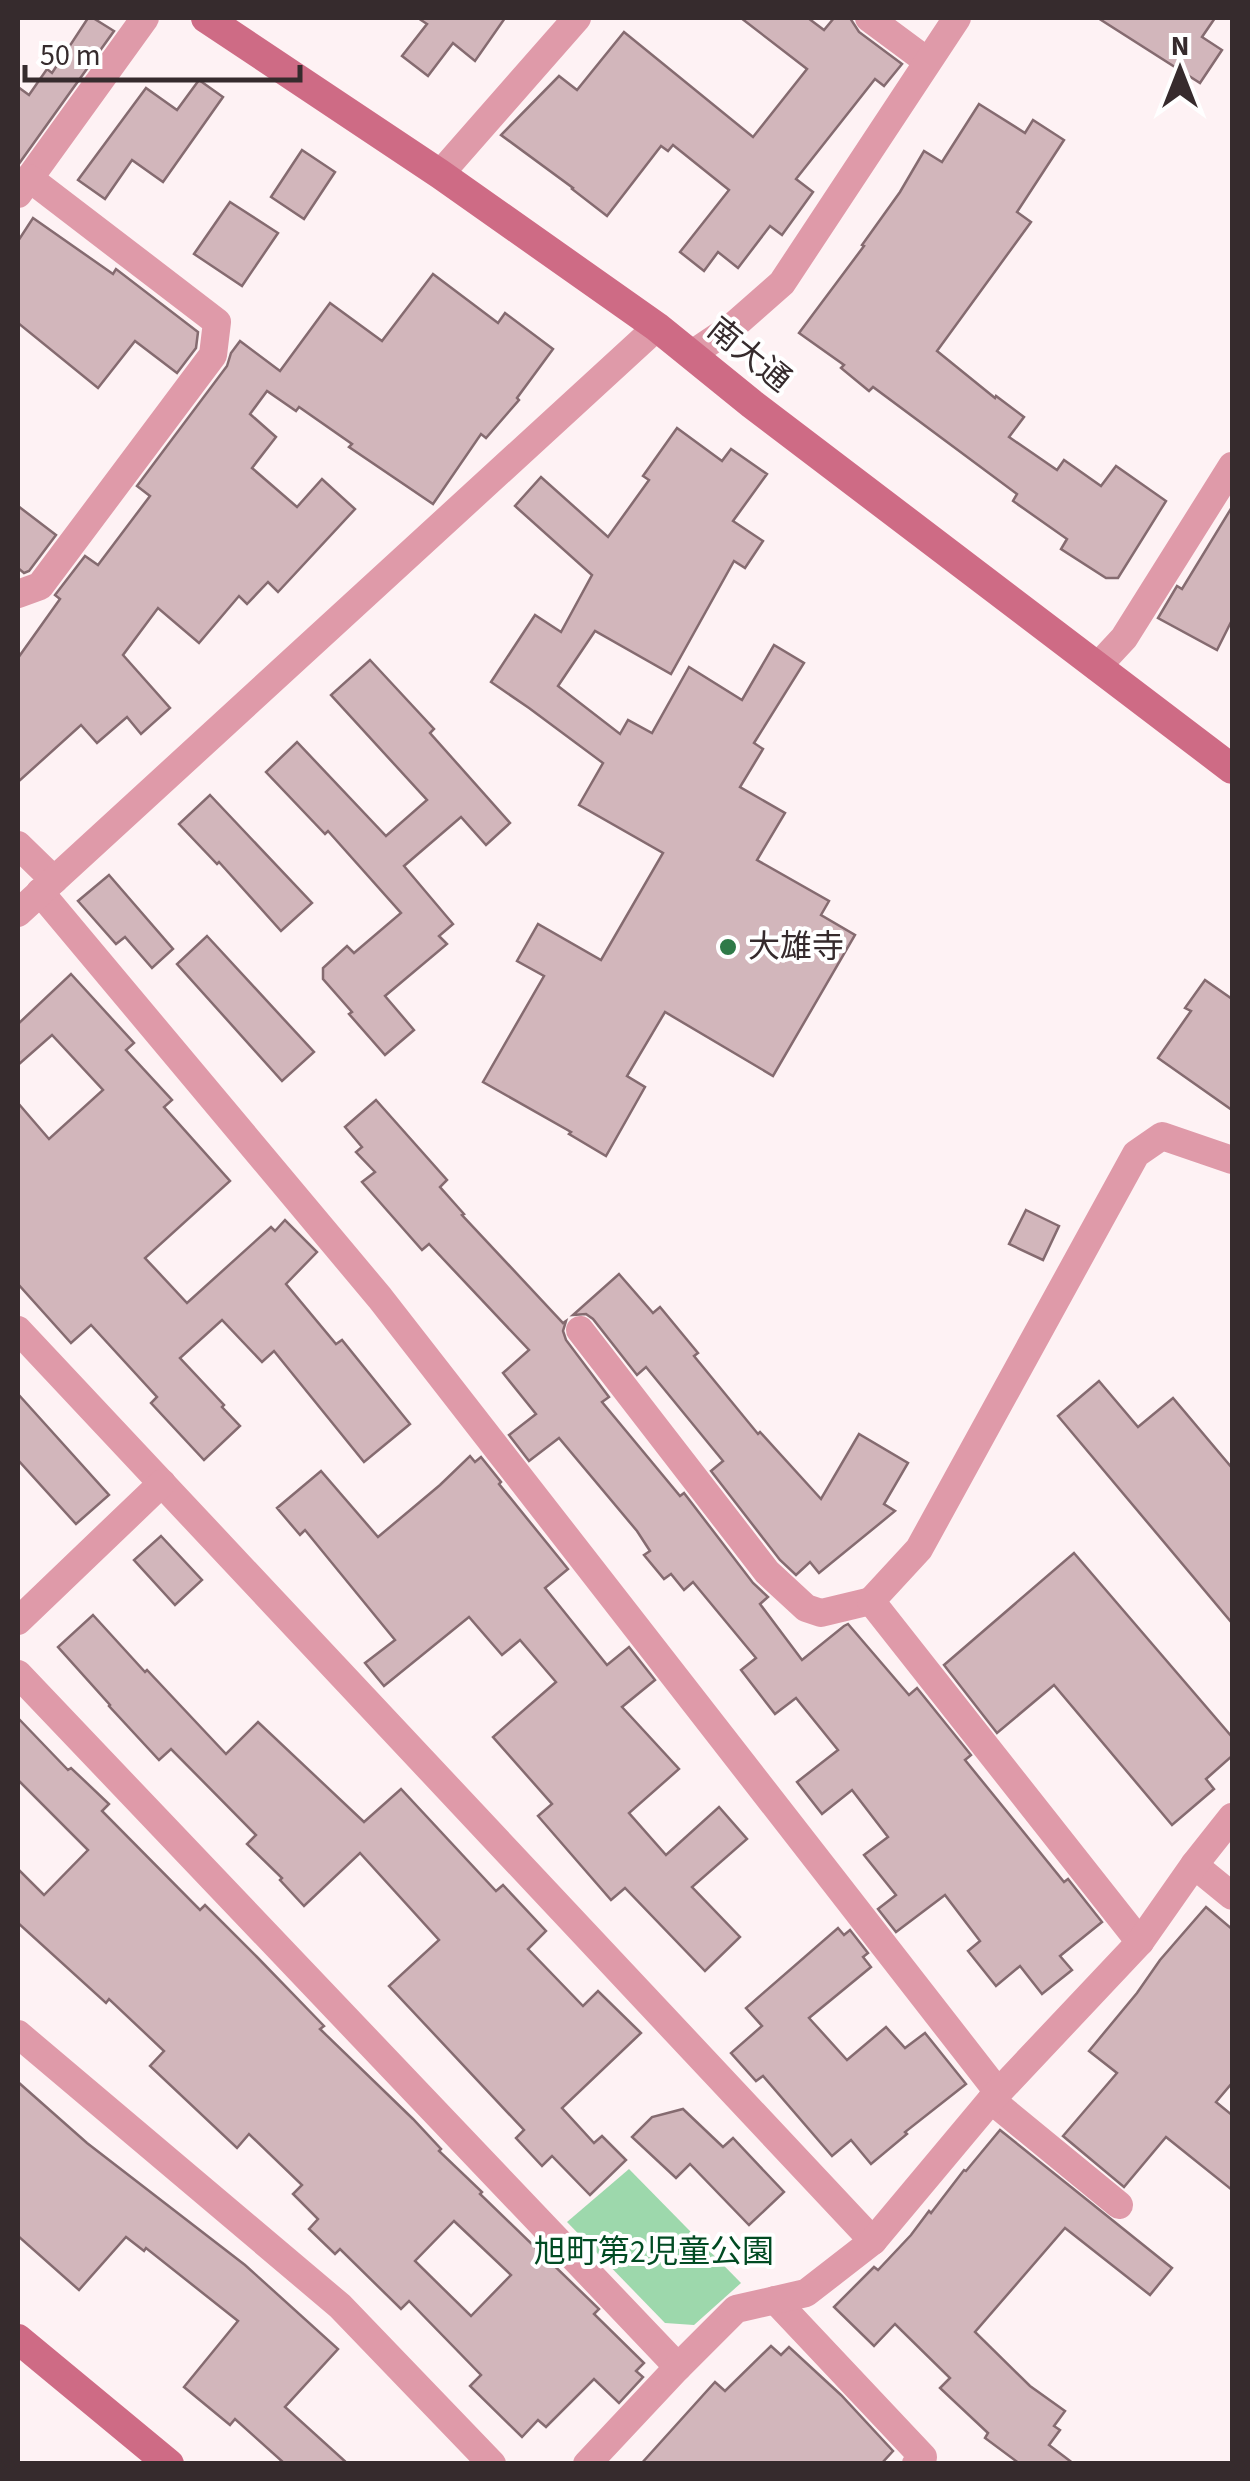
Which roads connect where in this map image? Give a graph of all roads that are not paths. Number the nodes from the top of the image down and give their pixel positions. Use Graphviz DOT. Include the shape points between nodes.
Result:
graph roads {
  1 [pos="146,18"];
  2 [pos="206,18"];
  3 [pos="577,18"];
  4 [pos="869,18"];
  5 [pos="956,18"];
  6 [pos="927,61"];
  7 [pos="440,174"];
  8 [pos="23,186"];
  9 [pos="657,327"];
  10 [pos="692,354"];
  11 [pos="1232,466"];
  12 [pos="18,594"];
  13 [pos="1098,668"];
  14 [pos="1232,769"];
  15 [pos="18,845"];
  16 [pos="47,886"];
  17 [pos="18,913"];
  18 [pos="1232,1160"];
  19 [pos="18,1330"];
  20 [pos="580,1330"];
  21 [pos="162,1483"];
  22 [pos="872,1601"];
  23 [pos="18,1621"];
  24 [pos="18,1674"];
  25 [pos="1232,1818"];
  26 [pos="1194,1865"];
  27 [pos="1232,1896"];
  28 [pos="1140,1942"];
  29 [pos="18,2034"];
  30 [pos="995,2096"];
  31 [pos="1119,2205"];
  32 [pos="873,2241"];
  33 [pos="775,2300"];
  34 [pos="18,2339"];
  35 [pos="678,2367"];
  36 [pos="169,2464"];
  37 [pos="492,2464"];
  38 [pos="587,2464"];
  39 [pos="916,2464"];
  1 -- 8 [label="street"];
  2 -- 7 [label="street, 南大通"];
  3 -- 7 [label="street"];
  4 -- 6 [label="street"];
  5 -- 6 [label="street"];
  6 -- 10 [label="street" via="782,283"];
  7 -- 9 [label="street, 南大通"];
  8 -- 12 [label="street" via="217,322 213,356 40,586"];
  9 -- 10 [label="street, 南大通"];
  9 -- 16 [label="street"];
  10 -- 13 [label="street, 南大通"];
  11 -- 13 [label="street" via="1124,638"];
  13 -- 14 [label="street, 南大通"];
  15 -- 16 [label="street"];
  16 -- 17 [label="street"];
  16 -- 30 [label="street" via="380,1298"];
  18 -- 22 [label="street" via="1162,1136 1136,1154 918,1549"];
  19 -- 21 [label="street"];
  20 -- 22 [label="street" via="780,1584 806,1608 821,1612"];
  21 -- 23 [label="street"];
  21 -- 32 [label="street"];
  22 -- 28 [label="street"];
  24 -- 35 [label="street"];
  25 -- 26 [label="street"];
  26 -- 27 [label="street"];
  26 -- 28 [label="street"];
  28 -- 30 [label="street"];
  29 -- 37 [label="street" via="340,2306"];
  30 -- 31 [label="street"];
  30 -- 32 [label="street"];
  32 -- 33 [label="street" via="806,2293"];
  33 -- 35 [label="street" via="736,2310"];
  33 -- 39 [label="street" via="923,2456"];
  34 -- 36 [label="street"];
  35 -- 38 [label="street"];
}
